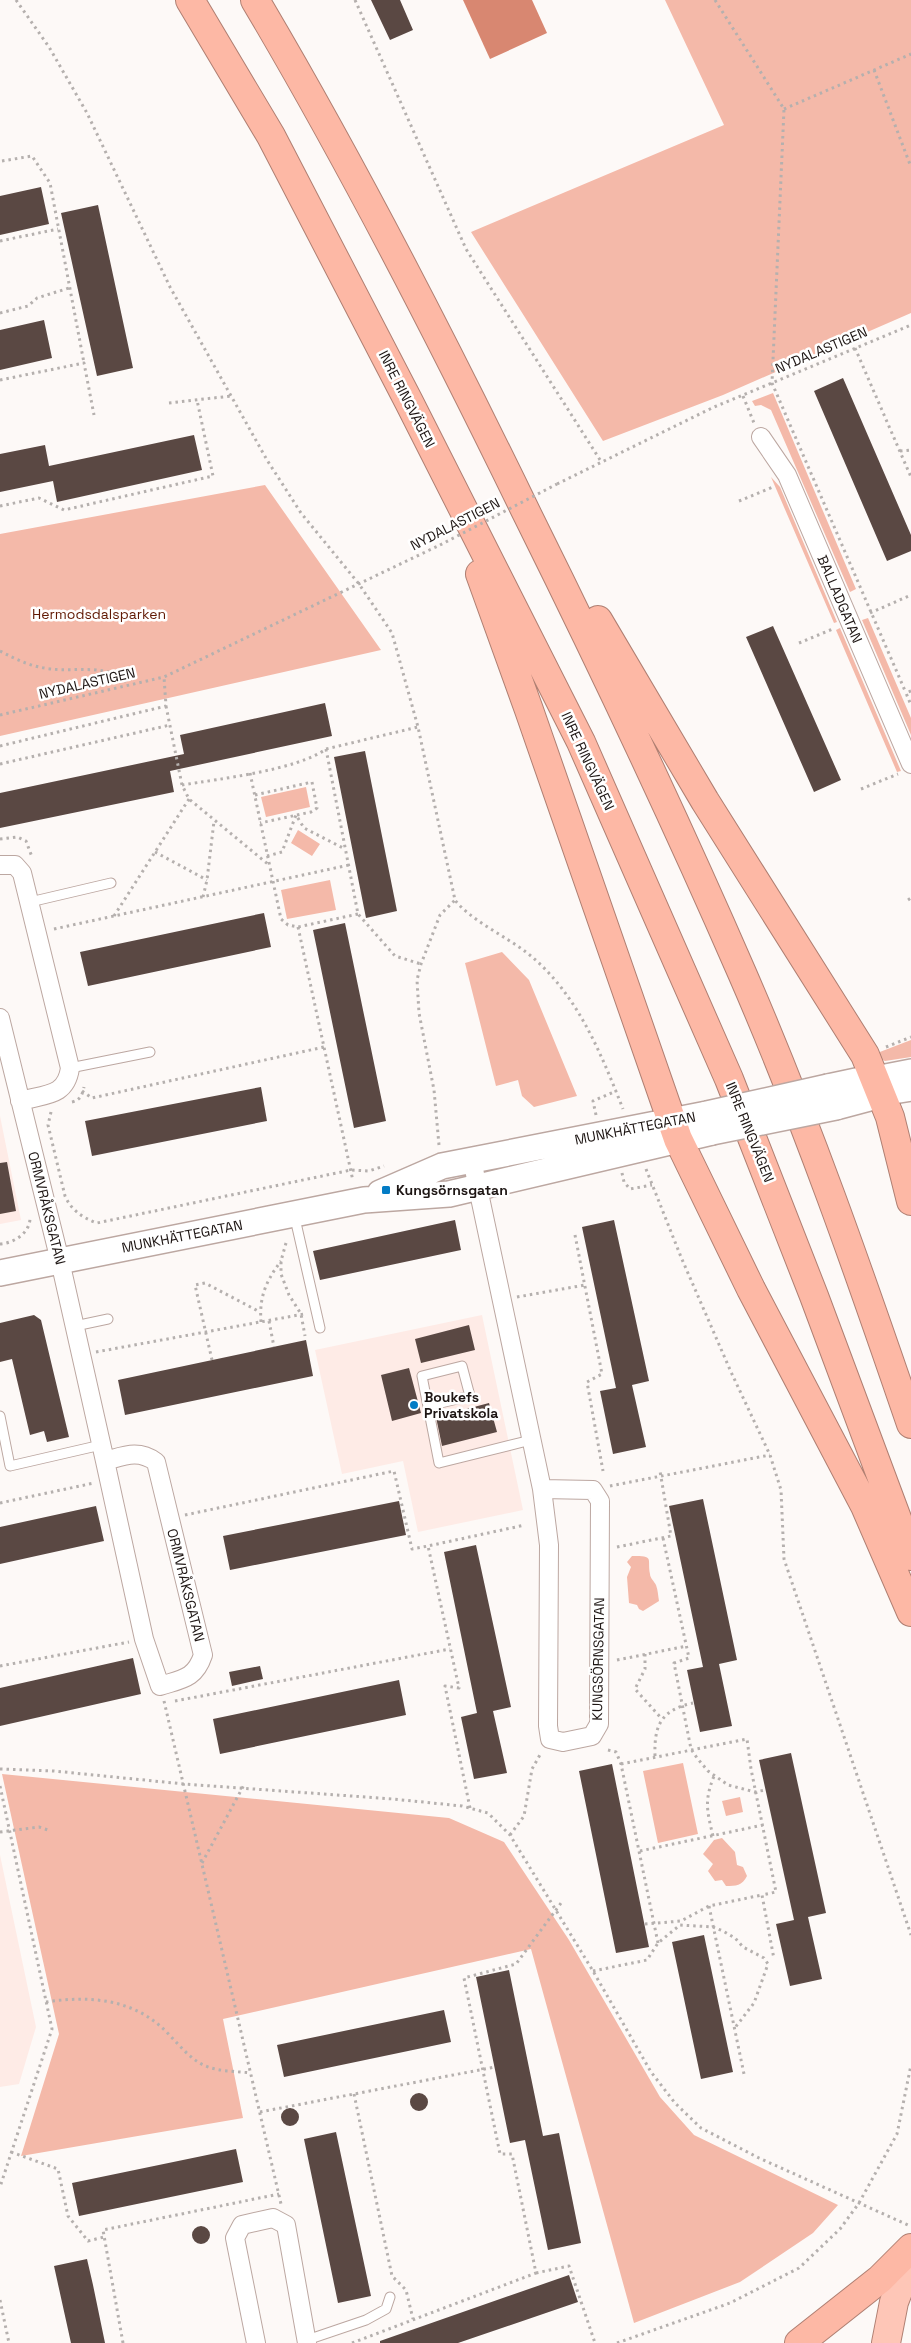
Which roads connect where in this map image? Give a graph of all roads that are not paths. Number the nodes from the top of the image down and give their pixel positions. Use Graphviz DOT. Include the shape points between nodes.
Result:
graph roads {
  1 [pos="190,0"];
  2 [pos="255,0"];
  3 [pos="409,402"];
  4 [pos="477,412"];
  5 [pos="760,438"];
  6 [pos="907,768"];
  7 [pos="0,865"];
  8 [pos="111,883"];
  9 [pos="30,902"];
  10 [pos="0,1018"];
  11 [pos="150,1052"];
  12 [pos="911,1070"];
  13 [pos="73,1072"];
  14 [pos="878,1086"];
  15 [pos="911,1090"];
  16 [pos="20,1101"];
  17 [pos="675,1130"];
  18 [pos="472,1160"];
  19 [pos="478,1187"];
  20 [pos="361,1201"];
  21 [pos="911,1201"];
  22 [pos="294,1214"];
  23 [pos="60,1261"];
  24 [pos="0,1273"];
  25 [pos="108,1319"];
  26 [pos="75,1326"];
  27 [pos="320,1328"];
  28 [pos="428,1406"];
  29 [pos="0,1416"];
  30 [pos="911,1424"];
  31 [pos="531,1440"];
  32 [pos="103,1453"];
  33 [pos="542,1489"];
  34 [pos="911,1556"];
  35 [pos="911,1612"];
  36 [pos="911,2248"];
  37 [pos="911,2258"];
  38 [pos="390,2297"];
  39 [pos="307,2341"];
  40 [pos="256,2343"];
  41 [pos="799,2343"];
  42 [pos="886,2343"];
  1 -- 3 [label="highway, INRE RINGVÄGEN" via="270,136"];
  2 -- 4 [label="highway" via="318,106"];
  3 -- 17 [label="highway" via="476,565 529,710"];
  3 -- 34 [label="highway, INRE RINGVÄGEN" via="581,742 726,1070"];
  4 -- 14 [label="highway" via="711,810 865,1055"];
  4 -- 30 [label="highway" via="596,654 742,974 837,1212"];
  5 -- 6 [label="street, BALLADGATAN" via="786,475"];
  7 -- 9 [label="street" via="15,865 22,873"];
  8 -- 9 [label="lane"];
  9 -- 13 [label="street"];
  10 -- 16 [label="street, ORMVRÅKSGATAN"];
  11 -- 13 [label="lane"];
  12 -- 14 [label="street"];
  13 -- 16 [label="street" via="61,1090"];
  14 -- 15 [label="street"];
  14 -- 17 [label="main road, MUNKHÄTTEGATAN, bridge"];
  14 -- 21 [label="highway" via="890,1117"];
  16 -- 23 [label="street, ORMVRÅKSGATAN"];
  17 -- 18 [label="main road, MUNKHÄTTEGATAN"];
  17 -- 19 [label="main road, MUNKHÄTTEGATAN"];
  17 -- 35 [label="highway" via="751,1289 865,1506"];
  18 -- 19 [label="street"];
  18 -- 20 [label="main road, MUNKHÄTTEGATAN" via="442,1166"];
  19 -- 20 [label="main road, MUNKHÄTTEGATAN" via="449,1194"];
  19 -- 31 [label="street"];
  20 -- 22 [label="main road, MUNKHÄTTEGATAN"];
  22 -- 23 [label="main road, MUNKHÄTTEGATAN"];
  22 -- 27 [label="lane"];
  23 -- 24 [label="main road, MUNKHÄTTEGATAN"];
  23 -- 26 [label="street, ORMVRÅKSGATAN"];
  25 -- 26 [label="lane"];
  26 -- 32 [label="street, ORMVRÅKSGATAN"];
  28 -- 28 [label="lane" via="422,1376 462,1366 470,1396"];
  28 -- 31 [label="lane" via="439,1463"];
  29 -- 32 [label="lane" via="10,1466"];
  31 -- 33 [label="street"];
  32 -- 32 [label="street, ORMVRÅKSGATAN" via="146,1455 156,1462 170,1518 203,1655 191,1676 160,1686 144,1638"];
  33 -- 33 [label="street, KUNGSÖRNSGATAN" via="548,1545 548,1726 550,1739 563,1742 592,1736 599,1724 600,1501 593,1490"];
  36 -- 41 [label="highway" via="880,2279"];
  37 -- 42 [label="highway" via="894,2302"];
  38 -- 39 [label="lane" via="386,2309 366,2320"];
  39 -- 40 [label="street" via="286,2225 273,2218 242,2225 235,2238"];
}
